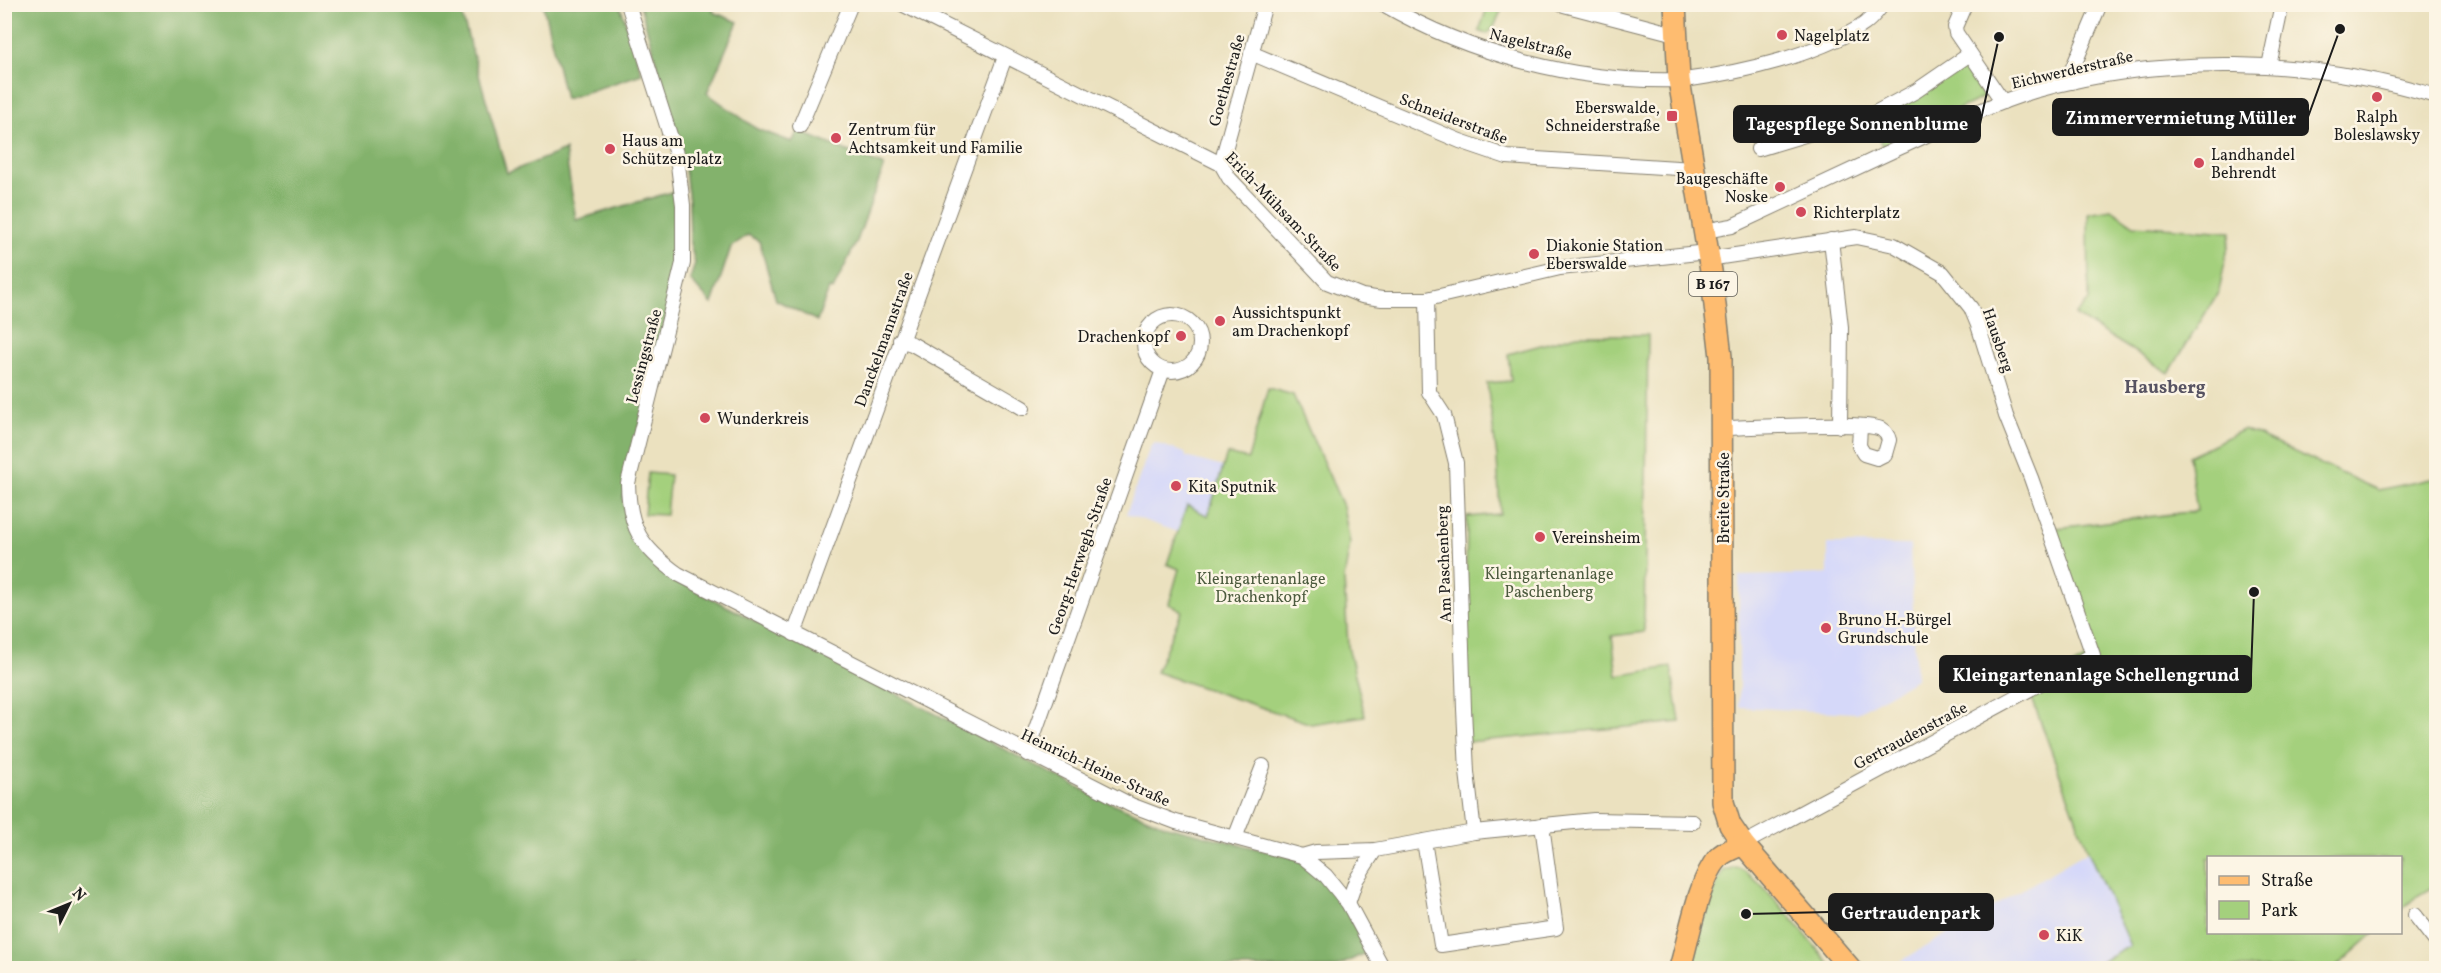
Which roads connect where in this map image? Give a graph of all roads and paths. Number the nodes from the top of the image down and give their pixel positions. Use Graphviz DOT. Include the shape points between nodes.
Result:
graph roads {
  1 [pos="628,4"];
  2 [pos="851,4"];
  3 [pos="902,4"];
  4 [pos="1264,4"];
  5 [pos="1383,4"];
  6 [pos="1560,4"];
  7 [pos="1675,4"];
  8 [pos="1883,4"];
  9 [pos="1965,4"];
  10 [pos="2100,4"];
  11 [pos="2282,4"];
  12 [pos="1675,34"];
  13 [pos="1251,52"];
  14 [pos="1970,54"];
  15 [pos="1005,57"];
  16 [pos="2270,66"];
  17 [pos="1685,80"];
  18 [pos="2072,82"];
  19 [pos="2436,96"];
  20 [pos="2003,102"];
  21 [pos="800,126"];
  22 [pos="1758,149"];
  23 [pos="1221,164"];
  24 [pos="1693,169"];
  25 [pos="1704,231"];
  26 [pos="1832,240"];
  27 [pos="1708,255"];
  28 [pos="1427,300"];
  29 [pos="900,340"];
  30 [pos="1163,370"];
  31 [pos="1023,408"];
  32 [pos="1840,426"];
  33 [pos="1860,427"];
  34 [pos="1722,428"];
  35 [pos="794,634"];
  36 [pos="2093,655"];
  37 [pos="1027,754"];
  38 [pos="1263,766"];
  39 [pos="1693,822"];
  40 [pos="1542,825"];
  41 [pos="1474,832"];
  42 [pos="1235,838"];
  43 [pos="1424,841"];
  44 [pos="1743,844"];
  45 [pos="1375,850"];
  46 [pos="1302,856"];
  47 [pos="1348,903"];
  48 [pos="2415,915"];
  49 [pos="2436,942"];
  50 [pos="1383,969"];
  51 [pos="1680,969"];
  52 [pos="1850,969"];
  1 -- 35 [label="street, Lessingstraße" via="677,157 685,238 683,263 628,483 632,520 638,537 678,574"];
  2 -- 21 [label="street"];
  3 -- 15 [label="street, Erich-Mühsam-Straße"];
  4 -- 13 [label="street, Goethestraße"];
  5 -- 17 [label="street, Nagelstraße" via="1472,45 1524,61 1596,76"];
  6 -- 12 [label="street"];
  7 -- 12 [label="main road, Breite Straße / B 167"];
  8 -- 17 [label="street, Nagelstraße" via="1863,26 1831,42 1780,59"];
  9 -- 14 [label="street" via="1955,27"];
  10 -- 18 [label="street" via="2072,72"];
  11 -- 16 [label="street"];
  12 -- 17 [label="main road, Breite Straße / B 167"];
  13 -- 23 [label="street, Goethestraße"];
  13 -- 24 [label="street, Schneiderstraße" via="1460,141 1507,157"];
  14 -- 20 [label="street"];
  14 -- 22 [label="street" via="1871,115"];
  15 -- 23 [label="street, Erich-Mühsam-Straße"];
  15 -- 29 [label="street, Danckelmannstraße"];
  16 -- 18 [label="street, Eichwerderstraße" via="2162,67"];
  16 -- 19 [label="street, Eichwerderstraße" via="2347,74"];
  17 -- 24 [label="main road, Breite Straße / B 167"];
  18 -- 20 [label="street, Eichwerderstraße"];
  20 -- 25 [label="street, Eichwerderstraße" via="1732,226"];
  23 -- 28 [label="street, Erich-Mühsam-Straße" via="1229,178 1327,282 1382,299"];
  24 -- 25 [label="main road, Breite Straße / B 167"];
  25 -- 27 [label="main road, Breite Straße / B 167"];
  26 -- 27 [label="street, Hausberg"];
  26 -- 32 [label="street" via="1841,327"];
  26 -- 36 [label="street, Hausberg" via="1875,240 1907,252 1943,273 1971,308"];
  27 -- 28 [label="street, Erich-Mühsam-Straße" via="1560,268"];
  27 -- 34 [label="main road, Breite Straße / B 167" via="1720,335"];
  28 -- 41 [label="street, Am Paschenberg" via="1429,392 1444,415 1456,463 1464,720"];
  29 -- 31 [label="street"];
  29 -- 35 [label="street, Danckelmannstraße"];
  30 -- 30 [label="street" via="1182,370 1197,357 1200,338 1190,321 1181,316 1161,316 1143,339 1148,358"];
  30 -- 37 [label="street, Georg-Herwegh-Straße"];
  32 -- 33 [label="street"];
  32 -- 34 [label="street"];
  34 -- 44 [label="main road, Breite Straße / B 167" via="1723,802 1730,825"];
  35 -- 37 [label="street, Heinrich-Heine-Straße"];
  36 -- 44 [label="street, Gertraudenstraße"];
  37 -- 42 [label="street, Heinrich-Heine-Straße" via="1131,805"];
  38 -- 42 [label="street"];
  39 -- 40 [label="street" via="1594,820"];
  40 -- 41 [label="street"];
  40 -- 43 [label="street" via="1556,928 1441,945"];
  41 -- 43 [label="street"];
  42 -- 46 [label="street, Heinrich-Heine-Straße"];
  43 -- 45 [label="street"];
  44 -- 51 [label="main road" via="1723,854 1710,871"];
  44 -- 52 [label="main road, B 167"];
  45 -- 46 [label="street"];
  45 -- 47 [label="street" via="1356,880"];
  46 -- 47 [label="street, Heinrich-Heine-Straße" via="1326,876"];
  47 -- 50 [label="street, Heinrich-Heine-Straße"];
  48 -- 49 [label="street"];
}
